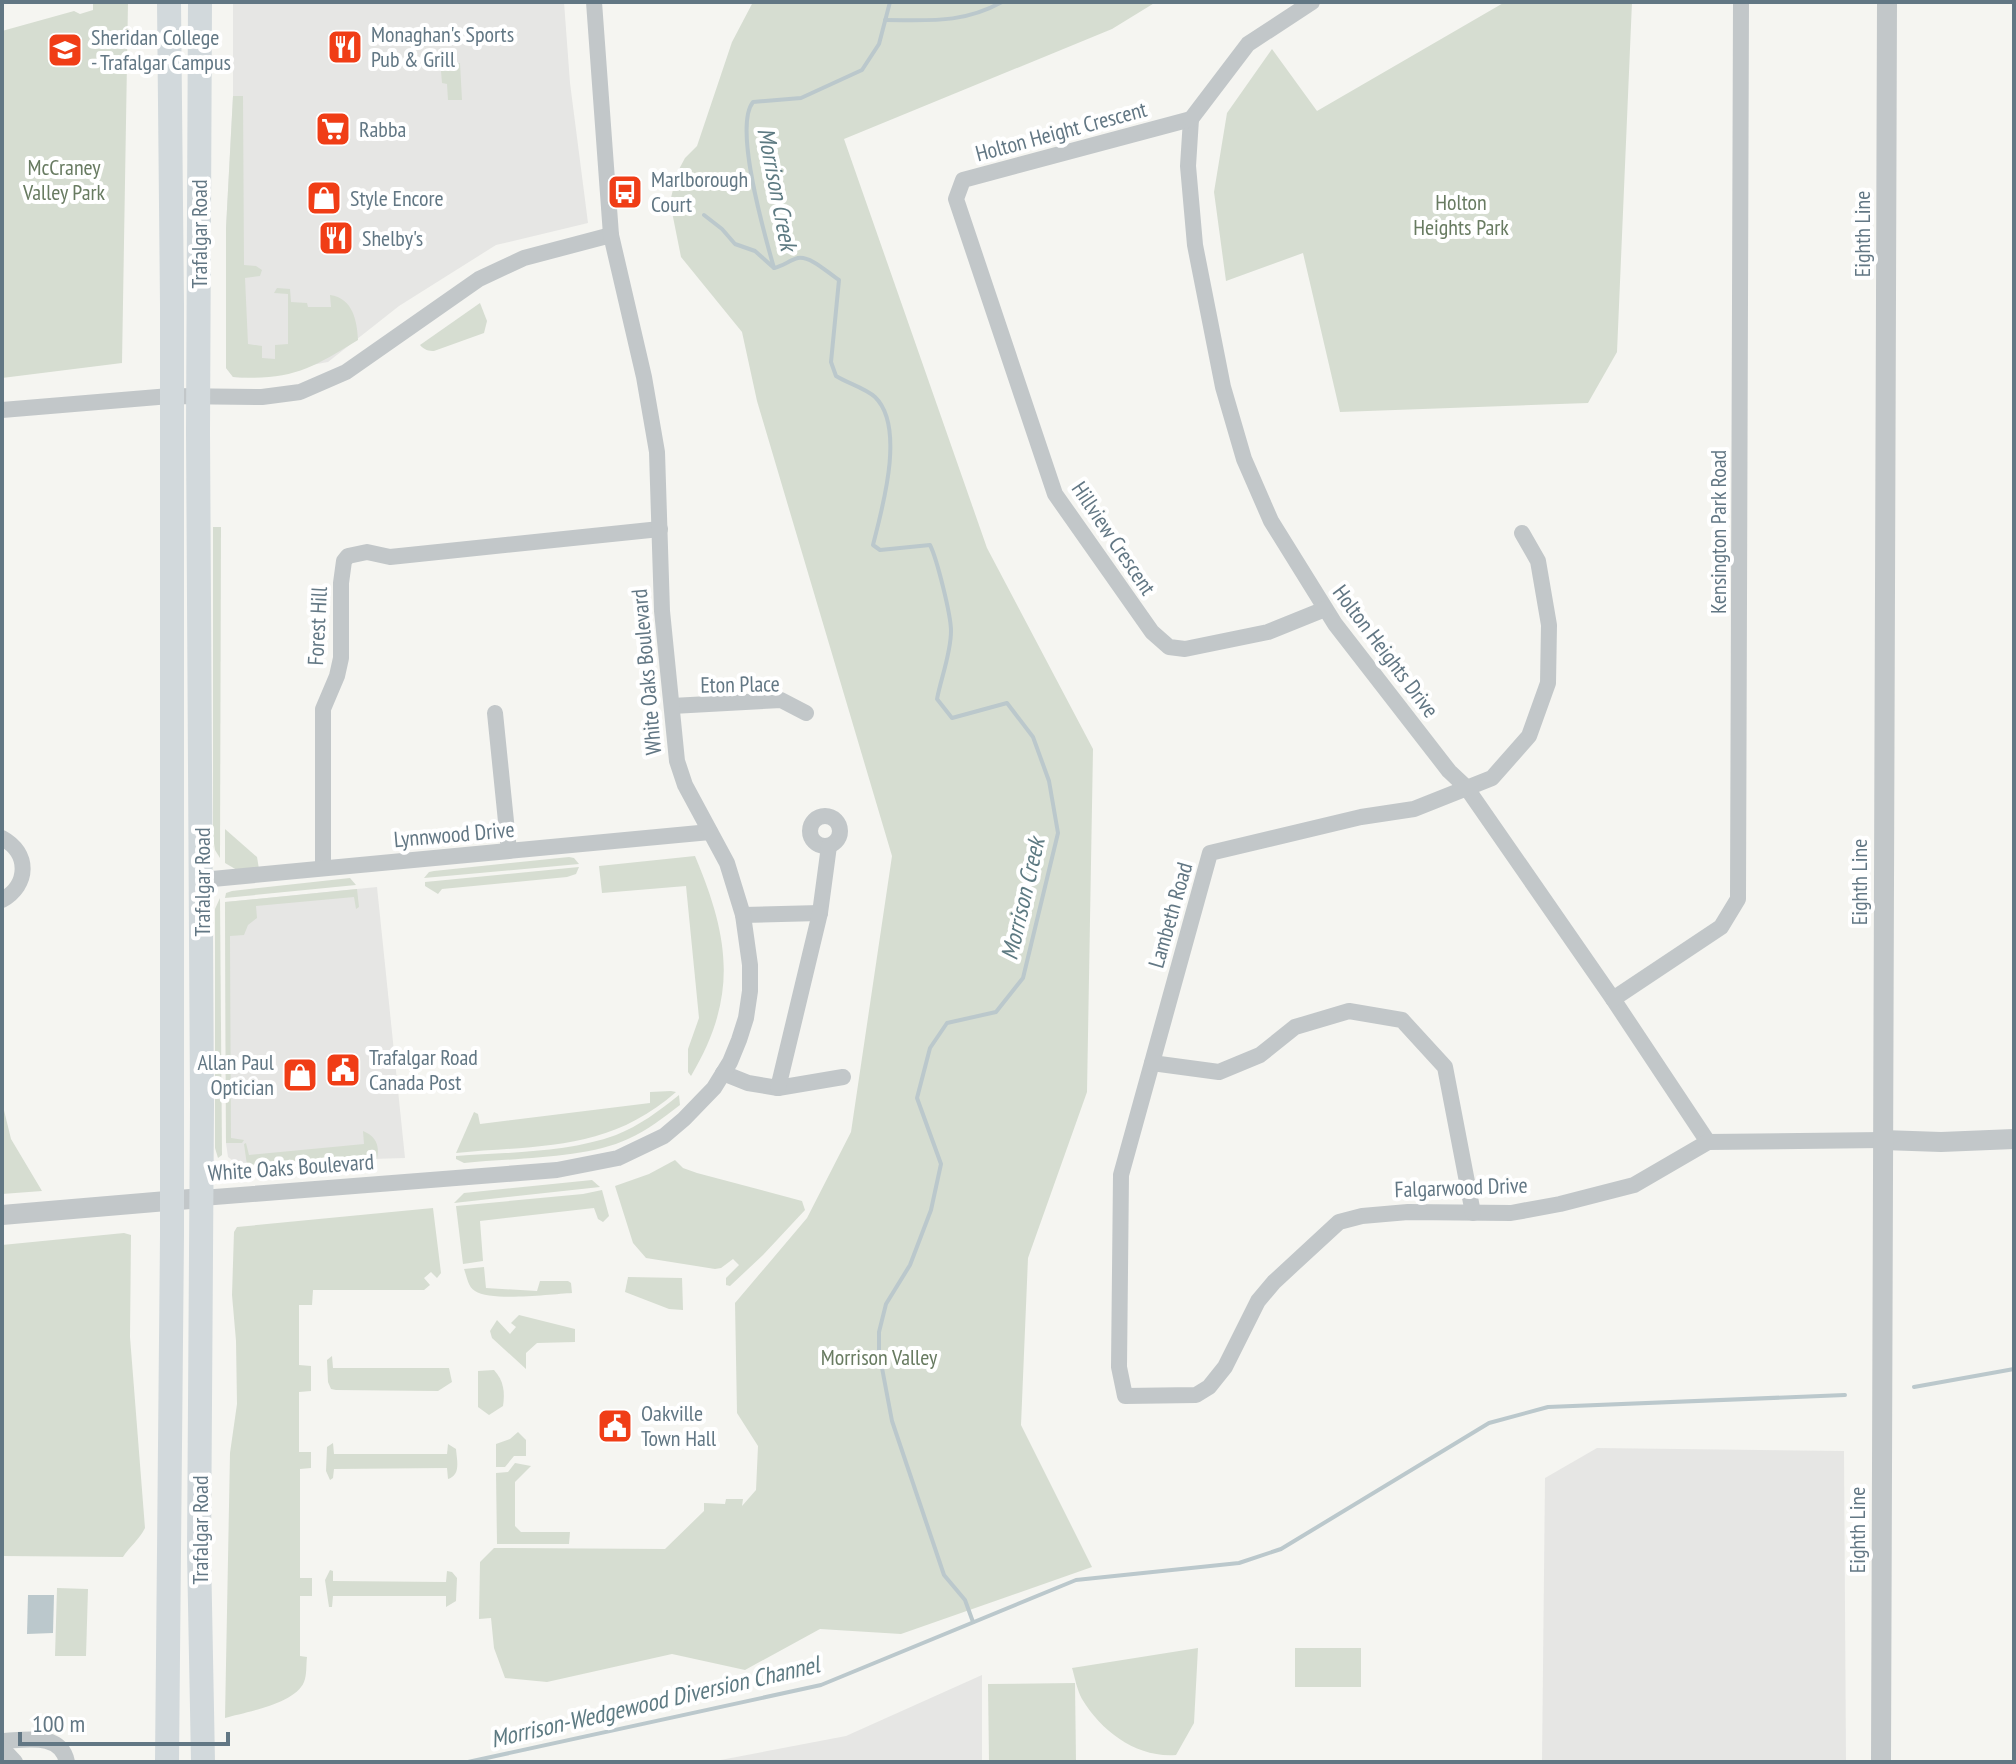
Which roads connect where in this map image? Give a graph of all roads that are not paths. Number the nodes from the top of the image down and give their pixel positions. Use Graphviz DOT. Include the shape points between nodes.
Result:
graph roads {
  1 [pos="169,2"];
  2 [pos="200,2"];
  3 [pos="594,2"];
  4 [pos="1312,2"];
  5 [pos="1741,2"];
  6 [pos="1887,2"];
  7 [pos="1191,119"];
  8 [pos="956,199"];
  9 [pos="611,235"];
  10 [pos="198,394"];
  11 [pos="170,396"];
  12 [pos="2,410"];
  13 [pos="660,529"];
  14 [pos="1522,533"];
  15 [pos="1325,609"];
  16 [pos="672,706"];
  17 [pos="495,713"];
  18 [pos="806,713"];
  19 [pos="1466,787"];
  20 [pos="710,832"];
  21 [pos="2,838"];
  22 [pos="829,846"];
  23 [pos="509,851"];
  24 [pos="323,868"];
  25 [pos="202,880"];
  26 [pos="2,900"];
  27 [pos="820,913"];
  28 [pos="743,915"];
  29 [pos="1613,999"];
  30 [pos="1152,1063"];
  31 [pos="723,1073"];
  32 [pos="843,1077"];
  33 [pos="778,1088"];
  34 [pos="2014,1139"];
  35 [pos="1883,1140"];
  36 [pos="1708,1142"];
  37 [pos="202,1198"];
  38 [pos="172,1201"];
  39 [pos="1473,1213"];
  40 [pos="2,1215"];
  41 [pos="1125,1396"];
  42 [pos="2,1741"];
  43 [pos="2,1748"];
  44 [pos="15,1762"];
  45 [pos="67,1762"];
  46 [pos="167,1762"];
  47 [pos="203,1762"];
  48 [pos="1881,1762"];
  1 -- 11 [label="main road, Trafalgar Road"];
  2 -- 10 [label="main road, Trafalgar Road"];
  3 -- 9 [label="street, White Oaks Boulevard"];
  4 -- 7 [label="street" via="1248,44"];
  5 -- 29 [label="street, Kensington Park Road" via="1738,899 1721,927"];
  6 -- 35 [label="street, Eighth Line"];
  7 -- 8 [label="street, Holton Height Crescent" via="963,180"];
  7 -- 15 [label="street, Holton Heights Drive" via="1192,220 1223,387 1244,459 1271,521"];
  8 -- 15 [label="street, Hillview Crescent" via="1055,494 1152,632 1169,647 1185,649 1268,632"];
  9 -- 10 [label="street" via="524,258 490,273 324,383 262,397"];
  9 -- 13 [label="street, White Oaks Boulevard" via="657,452"];
  10 -- 11 [label="street"];
  10 -- 25 [label="main road, Trafalgar Road"];
  11 -- 12 [label="street"];
  11 -- 38 [label="main road, Trafalgar Road"];
  13 -- 16 [label="street, White Oaks Boulevard"];
  13 -- 24 [label="street, Forest Hill" via="390,557 367,552 348,556 341,583 341,658 323,709"];
  14 -- 19 [label="street, Lambeth Road" via="1538,561 1549,625 1548,683 1529,736 1492,778"];
  15 -- 19 [label="street, Holton Heights Drive"];
  16 -- 18 [label="street, Eton Place" via="781,700"];
  16 -- 20 [label="street, White Oaks Boulevard" via="677,761"];
  17 -- 23 [label="street"];
  19 -- 29 [label="street, Holton Heights Drive"];
  19 -- 30 [label="street, Lambeth Road" via="1414,809 1210,853"];
  20 -- 23 [label="street, Lynnwood Drive"];
  20 -- 28 [label="street, White Oaks Boulevard" via="727,863"];
  21 -- 26 [label="street" via="18,851 24,869 19,885"];
  22 -- 27 [label="street"];
  23 -- 24 [label="street, Lynnwood Drive"];
  24 -- 25 [label="street, Lynnwood Drive"];
  25 -- 37 [label="main road, Trafalgar Road"];
  27 -- 28 [label="street"];
  27 -- 33 [label="street"];
  28 -- 31 [label="street, White Oaks Boulevard" via="750,991 739,1040"];
  29 -- 36 [label="street, Holton Heights Drive"];
  30 -- 39 [label="street" via="1219,1072 1260,1055 1295,1027 1349,1011 1402,1020 1445,1067"];
  30 -- 41 [label="street, Lambeth Road" via="1121,1175 1119,1367"];
  31 -- 33 [label="street"];
  31 -- 37 [label="street, White Oaks Boulevard" via="702,1102 664,1136 602,1162"];
  32 -- 33 [label="street"];
  34 -- 35 [label="street, Falgarwood Drive"];
  35 -- 36 [label="street, Falgarwood Drive"];
  35 -- 48 [label="street, Eighth Line"];
  36 -- 39 [label="street, Falgarwood Drive" via="1634,1185 1511,1213"];
  37 -- 38 [label="street, White Oaks Boulevard"];
  37 -- 47 [label="main road, Trafalgar Road"];
  38 -- 40 [label="street, White Oaks Boulevard"];
  38 -- 46 [label="main road, Trafalgar Road"];
  39 -- 41 [label="street, Falgarwood Drive" via="1378,1214 1339,1222 1258,1301 1225,1367 1209,1387 1196,1395"];
  42 -- 45 [label="street" via="50,1741 65,1752"];
  43 -- 44 [label="street"];
}
